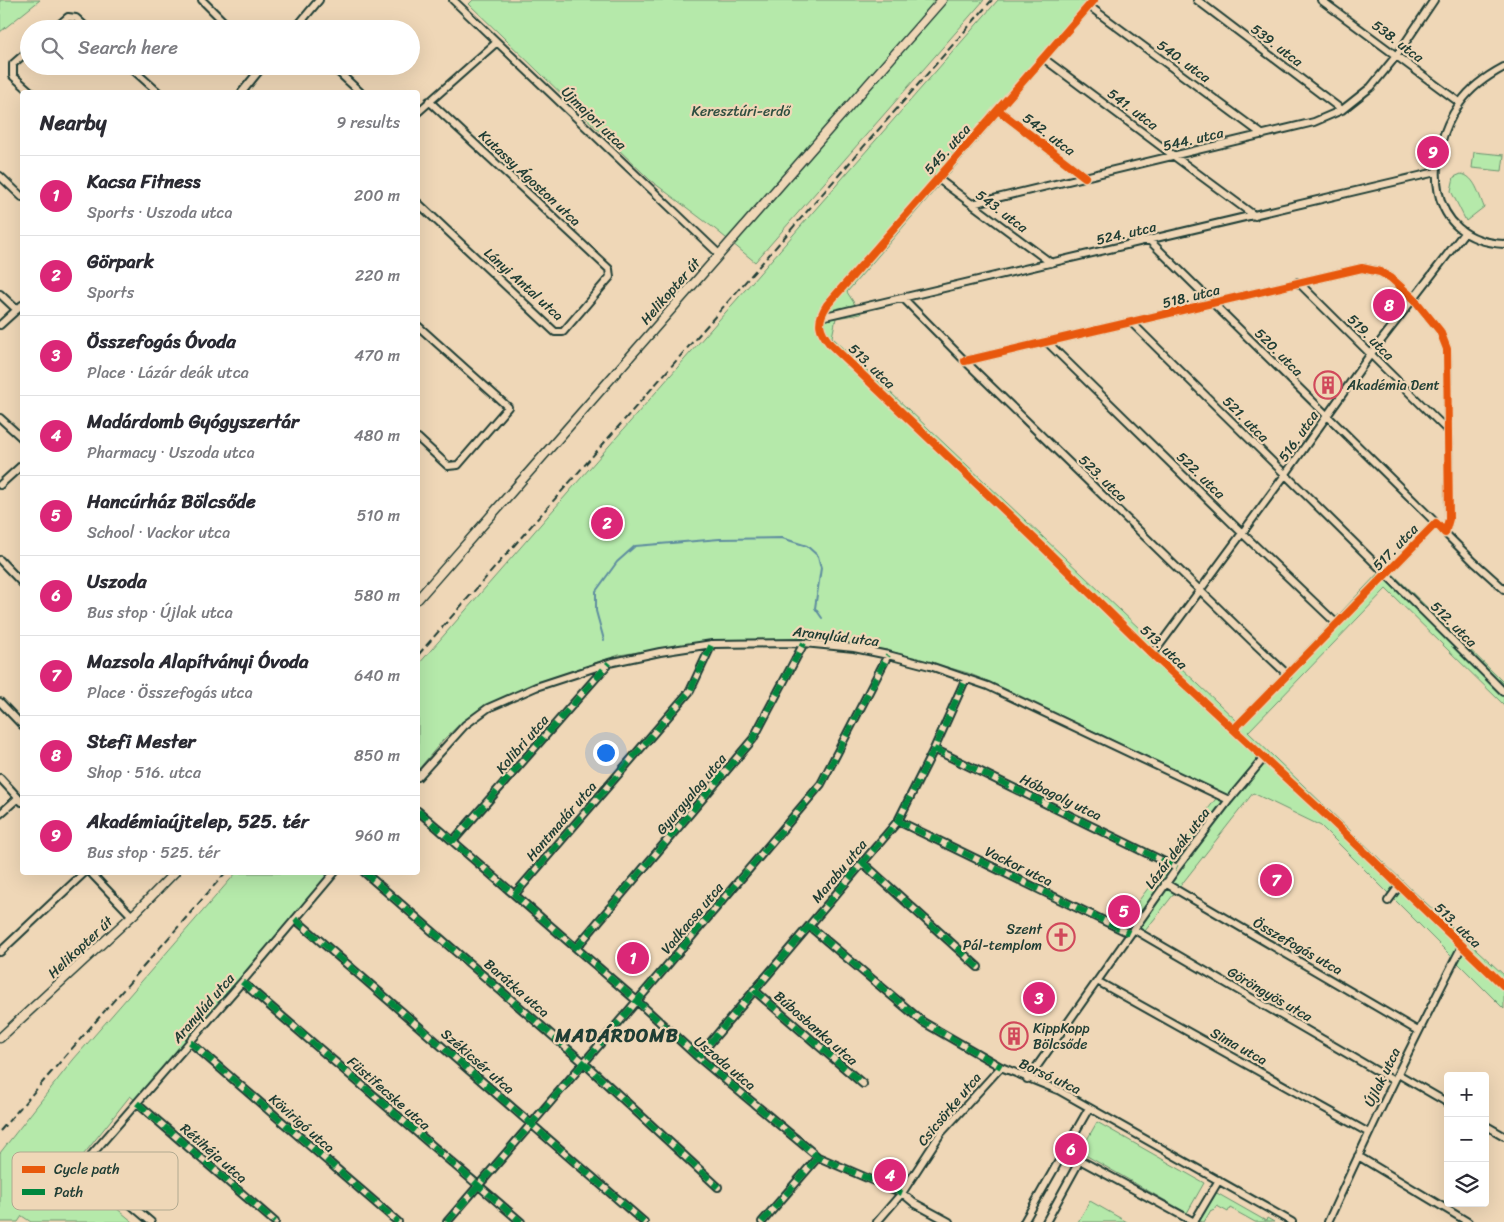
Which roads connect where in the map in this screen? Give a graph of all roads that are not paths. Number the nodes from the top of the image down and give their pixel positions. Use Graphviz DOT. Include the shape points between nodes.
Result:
graph roads {
  1 [pos="202,0"];
  2 [pos="319,0"];
  3 [pos="453,0"];
  4 [pos="942,0"];
  5 [pos="1094,0"];
  6 [pos="1197,0"];
  7 [pos="1321,0"];
  8 [pos="1434,0"];
  9 [pos="1089,6"];
  10 [pos="64,20"];
  11 [pos="78,20"];
  12 [pos="222,20"];
  13 [pos="302,20"];
  14 [pos="496,42"];
  15 [pos="1397,55"];
  16 [pos="20,58"];
  17 [pos="1044,58"];
  18 [pos="1504,67"];
  19 [pos="139,75"];
  20 [pos="256,75"];
  21 [pos="342,75"];
  22 [pos="29,90"];
  23 [pos="156,90"];
  24 [pos="244,90"];
  25 [pos="358,90"];
  26 [pos="429,101"];
  27 [pos="1460,103"];
  28 [pos="420,110"];
  29 [pos="998,110"];
  30 [pos="1342,110"];
  31 [pos="1263,135"];
  32 [pos="1174,156"];
  33 [pos="1436,172"];
  34 [pos="0,176"];
  35 [pos="1085,177"];
  36 [pos="937,178"];
  37 [pos="20,195"];
  38 [pos="972,204"];
  39 [pos="420,205"];
  40 [pos="1256,216"];
  41 [pos="1464,233"];
  42 [pos="1149,240"];
  43 [pos="1504,244"];
  44 [pos="719,254"];
  45 [pos="1051,263"];
  46 [pos="610,277"];
  47 [pos="1298,282"];
  48 [pos="0,294"];
  49 [pos="903,298"];
  50 [pos="1414,299"];
  51 [pos="1212,303"];
  52 [pos="20,307"];
  53 [pos="821,317"];
  54 [pos="1132,323"];
  55 [pos="0,326"];
  56 [pos="420,328"];
  57 [pos="1048,343"];
  58 [pos="1370,355"];
  59 [pos="966,361"];
  60 [pos="1327,416"];
  61 [pos="0,418"];
  62 [pos="1448,431"];
  63 [pos="20,436"];
  64 [pos="420,440"];
  65 [pos="20,467"];
  66 [pos="1285,475"];
  67 [pos="0,485"];
  68 [pos="1436,524"];
  69 [pos="1242,533"];
  70 [pos="1445,533"];
  71 [pos="0,560"];
  72 [pos="1387,574"];
  73 [pos="20,581"];
  74 [pos="1504,589"];
  75 [pos="1200,590"];
  76 [pos="420,597"];
  77 [pos="1337,624"];
  78 [pos="804,643"];
  79 [pos="712,644"];
  80 [pos="1153,654"];
  81 [pos="888,655"];
  82 [pos="609,663"];
  83 [pos="1288,675"];
  84 [pos="966,678"];
  85 [pos="1504,692"];
  86 [pos="0,702"];
  87 [pos="20,723"];
  88 [pos="1234,729"];
  89 [pos="934,749"];
  90 [pos="1264,758"];
  91 [pos="420,775"];
  92 [pos="0,778"];
  93 [pos="20,800"];
  94 [pos="1229,800"];
  95 [pos="420,813"];
  96 [pos="0,814"];
  97 [pos="898,821"];
  98 [pos="453,841"];
  99 [pos="863,863"];
  100 [pos="1177,868"];
  101 [pos="82,875"];
  102 [pos="93,875"];
  103 [pos="172,875"];
  104 [pos="332,875"];
  105 [pos="367,875"];
  106 [pos="1165,883"];
  107 [pos="1399,886"];
  108 [pos="515,894"];
  109 [pos="1388,901"];
  110 [pos="132,916"];
  111 [pos="295,919"];
  112 [pos="809,926"];
  113 [pos="1131,931"];
  114 [pos="1462,946"];
  115 [pos="576,948"];
  116 [pos="0,952"];
  117 [pos="978,967"];
  118 [pos="1097,981"];
  119 [pos="242,982"];
  120 [pos="1504,986"];
  121 [pos="754,990"];
  122 [pos="637,1001"];
  123 [pos="1418,1031"];
  124 [pos="0,1038"];
  125 [pos="190,1042"];
  126 [pos="698,1057"];
  127 [pos="584,1062"];
  128 [pos="1001,1067"];
  129 [pos="1398,1074"];
  130 [pos="1027,1079"];
  131 [pos="1394,1082"];
  132 [pos="863,1084"];
  133 [pos="1444,1101"];
  134 [pos="137,1103"];
  135 [pos="1089,1108"];
  136 [pos="531,1123"];
  137 [pos="1489,1127"];
  138 [pos="1369,1133"];
  139 [pos="1504,1136"];
  140 [pos="94,1152"];
  141 [pos="1358,1156"];
  142 [pos="818,1157"];
  143 [pos="1219,1180"];
  144 [pos="478,1185"];
  145 [pos="718,1187"];
  146 [pos="902,1193"];
  147 [pos="137,1210"];
  148 [pos="151,1222"];
  149 [pos="275,1222"];
  150 [pos="398,1222"];
  151 [pos="447,1222"];
  152 [pos="521,1222"];
  153 [pos="644,1222"];
  154 [pos="762,1222"];
  155 [pos="877,1222"];
  156 [pos="948,1222"];
  157 [pos="1024,1222"];
  158 [pos="1046,1222"];
  159 [pos="1194,1222"];
  160 [pos="1292,1222"];
  161 [pos="1328,1222"];
  162 [pos="1468,1222"];
  1 -- 12 [label="street"];
  2 -- 13 [label="street"];
  3 -- 14 [label="street, Újmajori utca"];
  4 -- 44 [label="street, Helikopter út"];
  5 -- 9 [label="street, 545. utca"];
  6 -- 30 [label="street, 539. utca"];
  7 -- 15 [label="street, 538. utca"];
  8 -- 15 [label="street, 544. utca"];
  9 -- 17 [label="street, 545. utca"];
  9 -- 31 [label="street, 540. utca"];
  10 -- 11 [label="street" via="68,17"];
  14 -- 26 [label="street"];
  14 -- 44 [label="street, Újmajori utca"];
  15 -- 27 [label="street, 538. utca"];
  15 -- 30 [label="street, 544. utca" via="1371,87"];
  16 -- 22 [label="street" via="13,64 13,76"];
  17 -- 29 [label="street, 545. utca"];
  17 -- 32 [label="street, 541. utca"];
  18 -- 27 [label="street" via="1478,84"];
  19 -- 23 [label="street"];
  20 -- 24 [label="street"];
  21 -- 25 [label="street"];
  26 -- 28 [label="street"];
  26 -- 46 [label="street, Kutassy Ágoston utca" via="609,269"];
  27 -- 33 [label="street" via="1441,143"];
  29 -- 35 [label="street, 542. utca"];
  29 -- 36 [label="street, 545. utca"];
  30 -- 31 [label="street, 544. utca" via="1314,122"];
  31 -- 32 [label="street, 544. utca"];
  32 -- 35 [label="street, 544. utca"];
  32 -- 40 [label="street, 541. utca"];
  33 -- 40 [label="street, 524. utca"];
  33 -- 41 [label="street" via="1444,208"];
  34 -- 37 [label="street"];
  35 -- 38 [label="street, 544. utca"];
  36 -- 38 [label="street, 543. utca"];
  36 -- 53 [label="street, 545. utca" via="827,305"];
  38 -- 45 [label="street, 543. utca"];
  39 -- 46 [label="street, Lányi Antal utca" via="555,332 563,332"];
  40 -- 42 [label="street, 524. utca"];
  41 -- 43 [label="street" via="1476,239"];
  41 -- 50 [label="street, 516. utca"];
  42 -- 45 [label="street, 524. utca"];
  42 -- 51 [label="street, 520. utca"];
  44 -- 76 [label="street, Helikopter út"];
  45 -- 49 [label="street, 524. utca"];
  47 -- 50 [label="street, 518. utca" via="1362,268 1391,278"];
  47 -- 51 [label="street, 518. utca"];
  47 -- 58 [label="street, 519. utca"];
  48 -- 52 [label="street"];
  49 -- 53 [label="street, 524. utca"];
  49 -- 59 [label="street, 523. utca"];
  50 -- 58 [label="street, 516. utca"];
  50 -- 62 [label="street" via="1440,331 1447,349"];
  51 -- 54 [label="street, 518. utca"];
  51 -- 60 [label="street, 520. utca"];
  52 -- 55 [label="street"];
  53 -- 80 [label="street, 513. utca" via="821,333 830,344"];
  54 -- 57 [label="street, 518. utca"];
  54 -- 66 [label="street, 521. utca"];
  56 -- 64 [label="street" via="508,406 458,465 448,466"];
  57 -- 59 [label="street, 518. utca"];
  57 -- 69 [label="street, 522. utca"];
  58 -- 60 [label="street, 516. utca"];
  58 -- 62 [label="street, 519. utca"];
  59 -- 75 [label="street, 523. utca"];
  60 -- 66 [label="street, 516. utca"];
  60 -- 68 [label="street, 520. utca"];
  61 -- 63 [label="street"];
  62 -- 70 [label="street" via="1449,519"];
  65 -- 67 [label="street"];
  66 -- 69 [label="street, 516. utca"];
  66 -- 72 [label="street, 521. utca"];
  68 -- 70 [label="street, 517. utca"];
  68 -- 72 [label="street, 517. utca"];
  69 -- 75 [label="street, 516. utca"];
  69 -- 77 [label="street, 522. utca"];
  70 -- 74 [label="street, 517. utca"];
  71 -- 73 [label="street"];
  72 -- 77 [label="street, 517. utca"];
  72 -- 85 [label="street, 512. utca"];
  75 -- 80 [label="street, 516. utca"];
  75 -- 83 [label="street, 523. utca"];
  77 -- 83 [label="street, 517. utca"];
  78 -- 79 [label="street, Aranylúd utca"];
  78 -- 81 [label="street, Aranylúd utca"];
  78 -- 115 [label="street, Gyurgyalag utca" via="754,739"];
  79 -- 82 [label="street, Aranylúd utca"];
  79 -- 108 [label="street, Hantmadár utca" via="690,691"];
  80 -- 88 [label="street, 513. utca"];
  81 -- 84 [label="street, Aranylúd utca"];
  81 -- 122 [label="street, Vadkacsa utca" via="821,784"];
  82 -- 91 [label="street, Aranylúd utca" via="536,687 488,708 465,725"];
  82 -- 98 [label="street, Kolibri utca"];
  83 -- 88 [label="street, 517. utca"];
  84 -- 89 [label="street, Marabu utca"];
  84 -- 94 [label="street, Aranylúd utca"];
  86 -- 87 [label="street"];
  88 -- 90 [label="street, 513. utca"];
  89 -- 97 [label="street, Marabu utca"];
  89 -- 100 [label="street, Hóbagoly utca"];
  90 -- 94 [label="street, Lázár deák utca"];
  90 -- 107 [label="street, 513. utca"];
  92 -- 93 [label="street"];
  93 -- 96 [label="street"];
  94 -- 100 [label="street, Lázár deák utca"];
  95 -- 98 [label="street, Uszoda utca"];
  97 -- 99 [label="street, Marabu utca"];
  97 -- 113 [label="street, Vackor utca"];
  98 -- 108 [label="street, Uszoda utca"];
  99 -- 112 [label="street, Marabu utca"];
  99 -- 117 [label="street"];
  100 -- 106 [label="street, Lázár deák utca"];
  101 -- 116 [label="street"];
  102 -- 110 [label="street"];
  103 -- 110 [label="street, Helikopter út"];
  104 -- 111 [label="street, Aranylúd utca"];
  105 -- 127 [label="street, Barátka utca"];
  106 -- 113 [label="street, Lázár deák utca"];
  106 -- 123 [label="street, Összefogás utca"];
  107 -- 109 [label="street"];
  107 -- 114 [label="street, 513. utca"];
  108 -- 115 [label="street, Uszoda utca"];
  110 -- 124 [label="street, Helikopter út"];
  111 -- 119 [label="street, Aranylúd utca"];
  111 -- 136 [label="street, Székicsér utca"];
  112 -- 121 [label="street, Marabu utca"];
  112 -- 128 [label="street, Borsó utca" via="923,1022"];
  113 -- 118 [label="street, Lázár deák utca"];
  113 -- 131 [label="street, Göröngyös utca"];
  114 -- 120 [label="street, 513. utca"];
  114 -- 123 [label="street, Újlak utca"];
  115 -- 122 [label="street, Uszoda utca"];
  118 -- 130 [label="street, Lázár deák utca"];
  118 -- 138 [label="street, Sima utca"];
  119 -- 125 [label="street, Aranylúd utca"];
  119 -- 144 [label="street, Füstifecske utca"];
  121 -- 126 [label="street, Marabu utca"];
  121 -- 132 [label="street, Búbosbanka utca"];
  122 -- 126 [label="street, Uszoda utca"];
  122 -- 127 [label="street, Vadkacsa utca"];
  123 -- 129 [label="street, Újlak utca"];
  125 -- 134 [label="street, Aranylúd utca"];
  125 -- 150 [label="street, Kövirigó utca"];
  126 -- 142 [label="street, Uszoda utca"];
  127 -- 136 [label="street, Vadkacsa utca"];
  127 -- 145 [label="street, Barátka utca"];
  128 -- 130 [label="street, Borsó utca"];
  128 -- 146 [label="street, Csicsörke utca" via="942,1133"];
  129 -- 131 [label="street, Újlak utca"];
  129 -- 133 [label="street"];
  130 -- 135 [label="street, Borsó utca" via="1058,1090"];
  131 -- 138 [label="street, Újlak utca"];
  134 -- 140 [label="street, Aranylúd utca"];
  134 -- 149 [label="street, Rétihéja utca"];
  135 -- 143 [label="street, Borsó utca"];
  135 -- 157 [label="street"];
  136 -- 144 [label="street, Vadkacsa utca"];
  136 -- 153 [label="street, Székicsér utca"];
  137 -- 139 [label="street"];
  138 -- 141 [label="street, Újlak utca"];
  141 -- 161 [label="street, Újlak utca"];
  141 -- 162 [label="street"];
  142 -- 146 [label="street, Uszoda utca"];
  142 -- 154 [label="street"];
  143 -- 159 [label="street"];
  143 -- 160 [label="street, Borsó utca"];
  144 -- 151 [label="street, Vadkacsa utca"];
  144 -- 152 [label="street, Füstifecske utca"];
  146 -- 155 [label="street, Csicsörke utca"];
  146 -- 156 [label="street, Uszoda utca"];
  147 -- 148 [label="street, Aranylúd utca"];
  158 -- 159 [label="street" via="1080,1160"];
}
